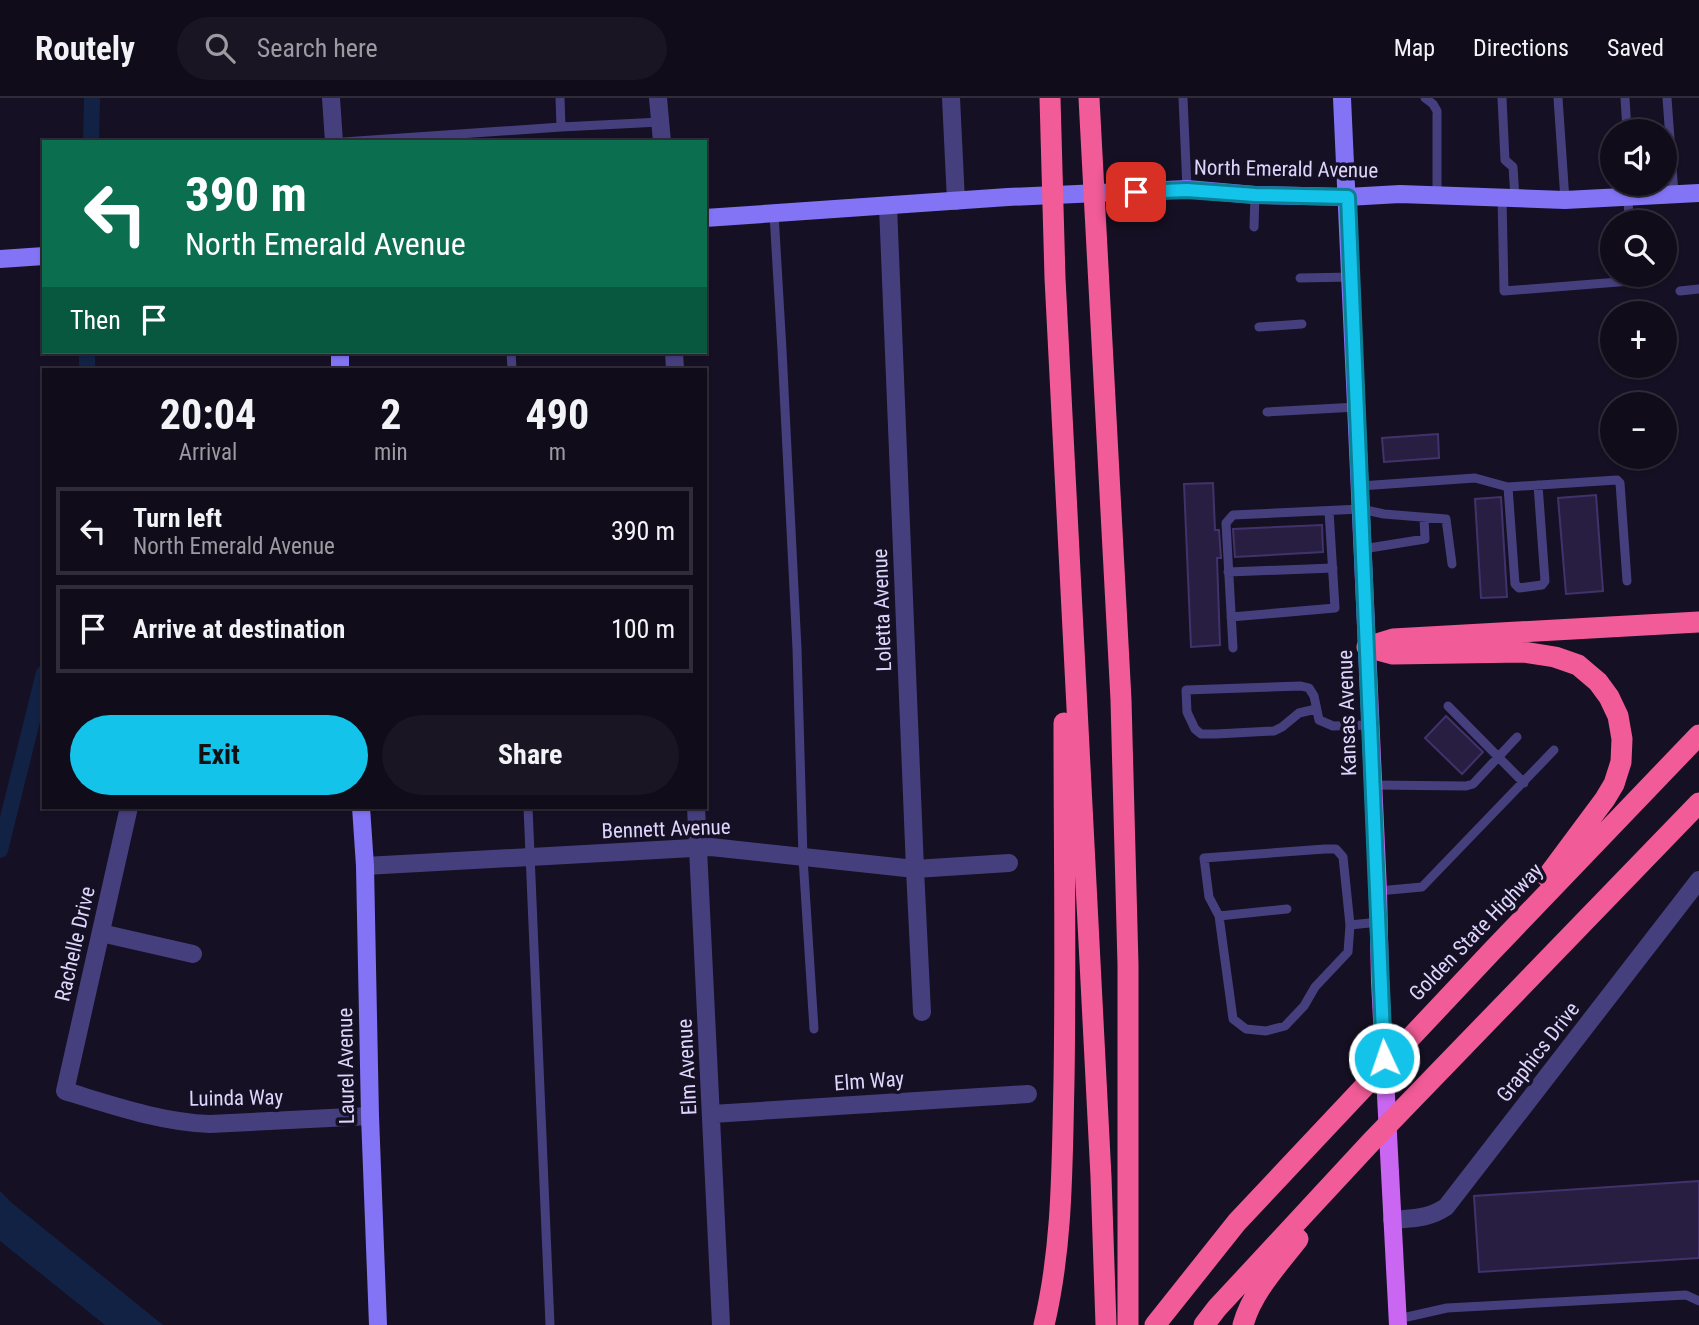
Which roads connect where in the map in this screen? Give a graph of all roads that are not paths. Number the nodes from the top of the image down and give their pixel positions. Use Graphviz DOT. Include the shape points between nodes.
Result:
graph roads {
  1 [pos="331,98"];
  2 [pos="560,98"];
  3 [pos="658,98"];
  4 [pos="951,98"];
  5 [pos="1050,98"];
  6 [pos="1089,98"];
  7 [pos="1183,98"];
  8 [pos="1342,98"];
  9 [pos="1351,98"];
  10 [pos="1425,98"];
  11 [pos="1502,98"];
  12 [pos="1558,98"];
  13 [pos="1625,98"];
  14 [pos="1667,98"];
  15 [pos="1626,119"];
  16 [pos="1669,119"];
  17 [pos="660,122"];
  18 [pos="561,127"];
  19 [pos="334,140"];
  20 [pos="372,140"];
  21 [pos="662,140"];
  22 [pos="1187,190"];
  23 [pos="1699,193"];
  24 [pos="1677,194"];
  25 [pos="1255,195"];
  26 [pos="1437,195"];
  27 [pos="1600,196"];
  28 [pos="1348,197"];
  29 [pos="1509,198"];
  30 [pos="1565,200"];
  31 [pos="956,201"];
  32 [pos="888,206"];
  33 [pos="774,214"];
  34 [pos="707,218"];
  35 [pos="1254,227"];
  36 [pos="42,256"];
  37 [pos="0,259"];
  38 [pos="1351,277"];
  39 [pos="1300,278"];
  40 [pos="1600,283"];
  41 [pos="1699,289"];
  42 [pos="1680,291"];
  43 [pos="1302,324"];
  44 [pos="1259,327"];
  45 [pos="1357,407"];
  46 [pos="1267,412"];
  47 [pos="1063,427"];
  48 [pos="1538,485"];
  49 [pos="1360,486"];
  50 [pos="1508,488"];
  51 [pos="1361,509"];
  52 [pos="1329,510"];
  53 [pos="1424,518"];
  54 [pos="1363,550"];
  55 [pos="1452,564"];
  56 [pos="1333,568"];
  57 [pos="1228,572"];
  58 [pos="1627,582"];
  59 [pos="1231,617"];
  60 [pos="1699,622"];
  61 [pos="1367,647"];
  62 [pos="1233,648"];
  63 [pos="1448,706"];
  64 [pos="1316,709"];
  65 [pos="1370,725"];
  66 [pos="1699,735"];
  67 [pos="1517,737"];
  68 [pos="1554,750"];
  69 [pos="1499,756"];
  70 [pos="1524,783"];
  71 [pos="1373,785"];
  72 [pos="1699,803"];
  73 [pos="129,809"];
  74 [pos="360,809"];
  75 [pos="528,809"];
  76 [pos="696,809"];
  77 [pos="698,847"];
  78 [pos="530,857"];
  79 [pos="803,858"];
  80 [pos="1009,863"];
  81 [pos="365,866"];
  82 [pos="915,869"];
  83 [pos="1699,880"];
  84 [pos="1378,891"];
  85 [pos="1287,909"];
  86 [pos="1219,916"];
  87 [pos="1379,922"];
  88 [pos="1350,925"];
  89 [pos="101,933"];
  90 [pos="1492,951"];
  91 [pos="193,954"];
  92 [pos="922,1012"];
  93 [pos="814,1029"];
  94 [pos="65,1090"];
  95 [pos="1028,1094"];
  96 [pos="712,1114"];
  97 [pos="370,1116"];
  98 [pos="1371,1142"];
  99 [pos="1392,1220"];
  100 [pos="1699,1301"];
  101 [pos="1398,1322"];
  102 [pos="378,1325"];
  103 [pos="550,1325"];
  104 [pos="722,1325"];
  105 [pos="1044,1325"];
  106 [pos="1106,1325"];
  107 [pos="1128,1325"];
  108 [pos="1155,1325"];
  109 [pos="1204,1325"];
  110 [pos="1243,1325"];
  1 -- 19 [label="street"];
  2 -- 18 [label="lane"];
  3 -- 17 [label="street"];
  4 -- 31 [label="street"];
  5 -- 47 [label="highway"];
  6 -- 107 [label="highway" via="1124,795"];
  7 -- 22 [label="lane"];
  8 -- 9 [label="lane"];
  8 -- 28 [label="street, Kansas Avenue"];
  10 -- 26 [label="lane" via="1437,111"];
  11 -- 29 [label="lane" via="1506,160 1513,167"];
  12 -- 30 [label="lane"];
  13 -- 15 [label="lane"];
  14 -- 16 [label="lane"];
  17 -- 18 [label="lane"];
  17 -- 21 [label="street"];
  18 -- 20 [label="lane"];
  22 -- 25 [label="street, North Emerald Avenue"];
  22 -- 31 [label="street, North Emerald Avenue"];
  23 -- 24 [label="street, North Emerald Avenue"];
  25 -- 28 [label="street, North Emerald Avenue"];
  25 -- 35 [label="lane"];
  26 -- 28 [label="street, North Emerald Avenue"];
  26 -- 29 [label="street, North Emerald Avenue"];
  27 -- 30 [label="street, North Emerald Avenue"];
  28 -- 38 [label="street, Kansas Avenue"];
  29 -- 30 [label="street, North Emerald Avenue"];
  29 -- 40 [label="lane" via="1503,291"];
  31 -- 32 [label="street, North Emerald Avenue"];
  32 -- 33 [label="street, North Emerald Avenue"];
  32 -- 82 [label="street, Loletta Avenue"];
  33 -- 34 [label="street, North Emerald Avenue"];
  33 -- 79 [label="lane"];
  36 -- 37 [label="street"];
  38 -- 39 [label="lane"];
  38 -- 45 [label="street, Kansas Avenue"];
  41 -- 42 [label="lane"];
  43 -- 44 [label="lane"];
  45 -- 46 [label="lane"];
  45 -- 49 [label="street, Kansas Avenue"];
  47 -- 105 [label="highway" via="1066,978 1062,1200"];
  47 -- 106 [label="highway"];
  48 -- 50 [label="lane"];
  48 -- 50 [label="lane" via="1542,585 1515,584"];
  48 -- 58 [label="lane" via="1620,483"];
  49 -- 50 [label="lane" via="1475,478"];
  49 -- 51 [label="street, Kansas Avenue"];
  51 -- 52 [label="lane"];
  51 -- 53 [label="lane"];
  51 -- 54 [label="street, Kansas Avenue"];
  52 -- 56 [label="lane"];
  52 -- 57 [label="lane" via="1233,515 1226,523"];
  53 -- 54 [label="lane" via="1425,540"];
  53 -- 55 [label="lane" via="1446,519"];
  54 -- 61 [label="street, Kansas Avenue"];
  56 -- 57 [label="lane"];
  56 -- 59 [label="lane" via="1335,608"];
  57 -- 59 [label="lane"];
  59 -- 62 [label="lane"];
  60 -- 61 [label="highway" via="1393,639"];
  61 -- 65 [label="main road, Kansas Avenue"];
  61 -- 90 [label="highway" via="1393,654 1524,652 1555,657 1578,665 1598,682 1618,716 1621,762 1614,784"];
  63 -- 69 [label="lane"];
  64 -- 64 [label="lane" via="1299,713 1273,731 1201,733 1186,712 1186,690 1301,686 1309,688"];
  64 -- 65 [label="lane" via="1319,720 1334,726"];
  65 -- 71 [label="main road, Kansas Avenue"];
  66 -- 90 [label="highway, Golden State Highway"];
  67 -- 69 [label="lane"];
  68 -- 70 [label="lane"];
  69 -- 70 [label="lane"];
  69 -- 71 [label="lane" via="1466,786"];
  70 -- 84 [label="lane" via="1422,887"];
  71 -- 84 [label="main road, Kansas Avenue"];
  72 -- 98 [label="highway"];
  73 -- 89 [label="street, Rachelle Drive"];
  74 -- 81 [label="street, Laurel Avenue"];
  75 -- 78 [label="lane"];
  76 -- 77 [label="street, Elm Avenue"];
  77 -- 78 [label="street, Bennett Avenue"];
  77 -- 79 [label="street, Bennett Avenue"];
  77 -- 96 [label="street, Elm Avenue"];
  78 -- 81 [label="street, Bennett Avenue"];
  78 -- 103 [label="lane"];
  79 -- 82 [label="street, Bennett Avenue"];
  79 -- 93 [label="lane"];
  80 -- 82 [label="street, Bennett Avenue"];
  81 -- 97 [label="street, Laurel Avenue"];
  82 -- 92 [label="street, Loletta Avenue"];
  83 -- 99 [label="street, Graphics Drive" via="1451,1201 1436,1214"];
  84 -- 87 [label="main road, Kansas Avenue"];
  85 -- 86 [label="lane"];
  86 -- 88 [label="lane" via="1209,897 1204,858 1336,849 1343,857"];
  86 -- 88 [label="lane" via="1233,1019 1246,1029 1266,1031 1285,1026 1348,952"];
  87 -- 88 [label="lane"];
  87 -- 99 [label="main road, Kansas Avenue"];
  89 -- 91 [label="street"];
  89 -- 94 [label="street, Rachelle Drive"];
  90 -- 108 [label="highway, Golden State Highway" via="1237,1223"];
  94 -- 97 [label="street, Luinda Way" via="189,1123"];
  95 -- 96 [label="street, Elm Way"];
  96 -- 104 [label="street, Elm Avenue"];
  97 -- 102 [label="street, Laurel Avenue"];
  98 -- 109 [label="highway"];
  98 -- 110 [label="highway" via="1266,1280"];
  99 -- 101 [label="main road, Kansas Avenue"];
  100 -- 101 [label="lane" via="1686,1296 1447,1308"];
}
